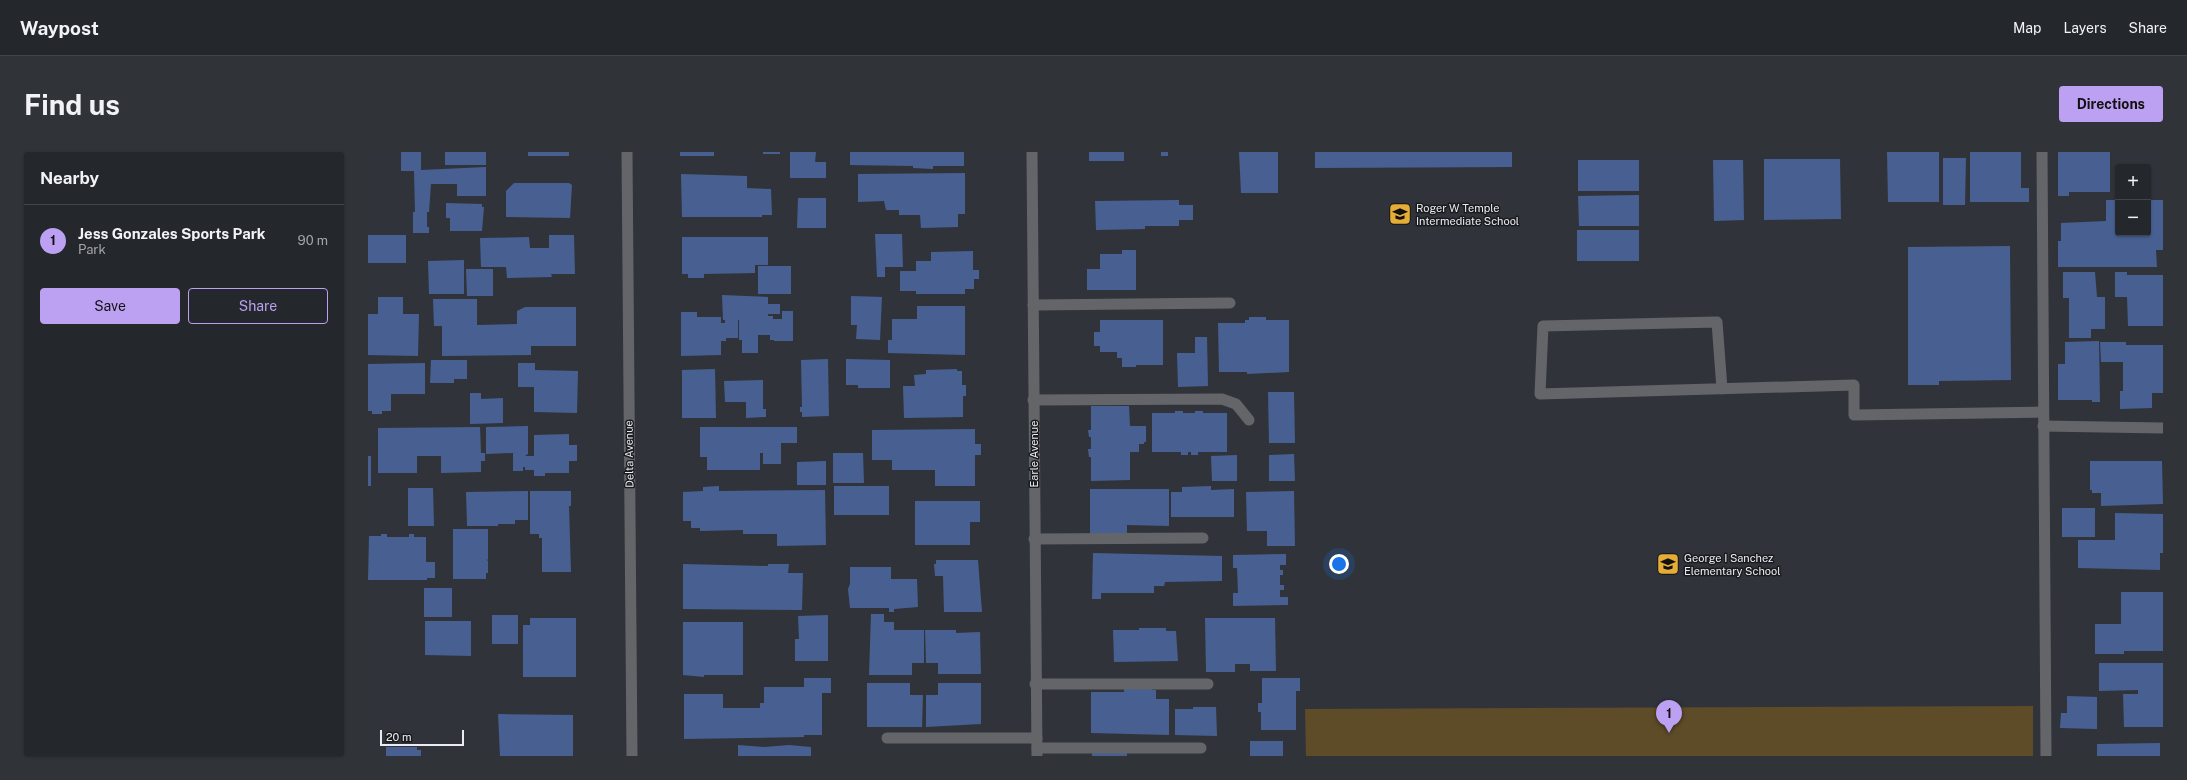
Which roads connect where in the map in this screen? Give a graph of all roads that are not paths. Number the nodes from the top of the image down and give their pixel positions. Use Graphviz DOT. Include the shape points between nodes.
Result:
graph roads {
  1 [pos="626,152"];
  2 [pos="1032,152"];
  3 [pos="2042,152"];
  4 [pos="1230,303"];
  5 [pos="1033,305"];
  6 [pos="1722,389"];
  7 [pos="1033,400"];
  8 [pos="2043,412"];
  9 [pos="1249,420"];
  10 [pos="2043,426"];
  11 [pos="2163,428"];
  12 [pos="1203,538"];
  13 [pos="1034,539"];
  14 [pos="1035,684"];
  15 [pos="1208,684"];
  16 [pos="887,738"];
  17 [pos="1037,747"];
  18 [pos="1201,748"];
  19 [pos="632,756"];
  20 [pos="2046,756"];
  1 -- 19 [label="street, Delta Avenue"];
  2 -- 5 [label="street, Earle Avenue"];
  3 -- 8 [label="street"];
  4 -- 5 [label="street"];
  5 -- 7 [label="street, Earle Avenue"];
  6 -- 6 [label="street" via="1540,394 1543,326 1717,322"];
  6 -- 8 [label="street" via="1854,385 1854,415"];
  7 -- 9 [label="street" via="1222,399 1236,404"];
  7 -- 13 [label="street, Earle Avenue"];
  8 -- 10 [label="street"];
  10 -- 11 [label="street"];
  10 -- 20 [label="street"];
  12 -- 13 [label="street"];
  13 -- 14 [label="street, Earle Avenue"];
  14 -- 15 [label="street"];
  14 -- 17 [label="street, Earle Avenue"];
  16 -- 17 [label="street"];
  17 -- 18 [label="street"];
}
